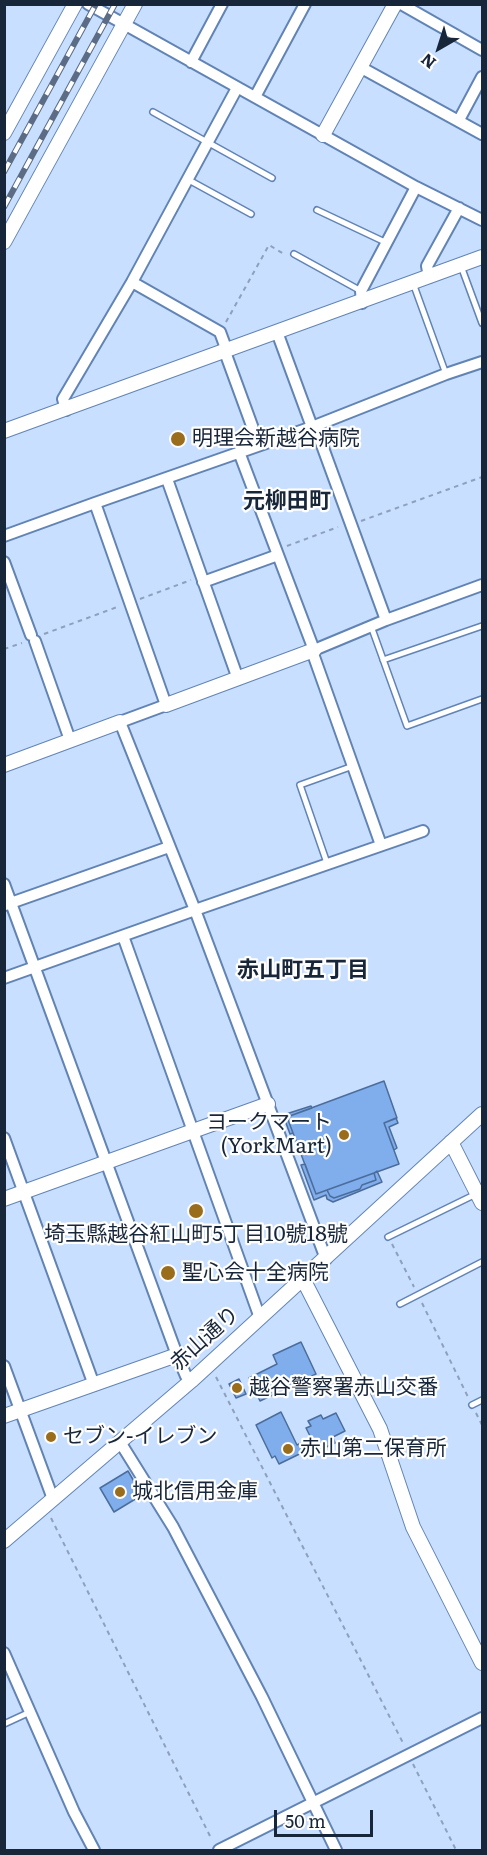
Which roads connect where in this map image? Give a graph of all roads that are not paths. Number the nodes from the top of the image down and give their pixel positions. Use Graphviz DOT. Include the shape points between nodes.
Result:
graph roads {
  1 [pos="75,4"];
  2 [pos="88,4"];
  3 [pos="135,4"];
  4 [pos="222,4"];
  5 [pos="305,4"];
  6 [pos="394,4"];
  7 [pos="401,4"];
  8 [pos="124,25"];
  9 [pos="483,50"];
  10 [pos="191,62"];
  11 [pos="360,67"];
  12 [pos="483,77"];
  13 [pos="237,87"];
  14 [pos="255,97"];
  15 [pos="153,112"];
  16 [pos="459,120"];
  17 [pos="4,133"];
  18 [pos="483,134"];
  19 [pos="323,135"];
  20 [pos="207,143"];
  21 [pos="272,178"];
  22 [pos="187,179"];
  23 [pos="416,187"];
  24 [pos="459,208"];
  25 [pos="317,210"];
  26 [pos="251,214"];
  27 [pos="483,220"];
  28 [pos="4,242"];
  29 [pos="387,243"];
  30 [pos="294,254"];
  31 [pos="483,258"];
  32 [pos="460,266"];
  33 [pos="429,277"];
  34 [pos="132,282"];
  35 [pos="413,283"];
  36 [pos="362,297"];
  37 [pos="483,324"];
  38 [pos="277,332"];
  39 [pos="226,351"];
  40 [pos="483,362"];
  41 [pos="446,374"];
  42 [pos="66,410"];
  43 [pos="313,426"];
  44 [pos="4,431"];
  45 [pos="259,445"];
  46 [pos="239,453"];
  47 [pos="166,478"];
  48 [pos="95,504"];
  49 [pos="4,536"];
  50 [pos="277,552"];
  51 [pos="4,562"];
  52 [pos="203,579"];
  53 [pos="483,585"];
  54 [pos="386,620"];
  55 [pos="371,626"];
  56 [pos="483,626"];
  57 [pos="313,651"];
  58 [pos="383,660"];
  59 [pos="238,679"];
  60 [pos="483,699"];
  61 [pos="166,705"];
  62 [pos="120,722"];
  63 [pos="70,740"];
  64 [pos="4,765"];
  65 [pos="353,766"];
  66 [pos="423,831"];
  67 [pos="381,845"];
  68 [pos="169,847"];
  69 [pos="327,863"];
  70 [pos="4,884"];
  71 [pos="8,904"];
  72 [pos="195,909"];
  73 [pos="123,936"];
  74 [pos="36,968"];
  75 [pos="4,978"];
  76 [pos="268,1104"];
  77 [pos="483,1114"];
  78 [pos="192,1131"];
  79 [pos="4,1138"];
  80 [pos="451,1142"];
  81 [pos="106,1161"];
  82 [pos="24,1192"];
  83 [pos="4,1198"];
  84 [pos="480,1198"];
  85 [pos="388,1237"];
  86 [pos="326,1258"];
  87 [pos="483,1263"];
  88 [pos="303,1279"];
  89 [pos="400,1304"];
  90 [pos="261,1318"];
  91 [pos="177,1355"];
  92 [pos="4,1366"];
  93 [pos="191,1382"];
  94 [pos="94,1385"];
  95 [pos="483,1400"];
  96 [pos="472,1405"];
  97 [pos="21,1410"];
  98 [pos="4,1416"];
  99 [pos="120,1442"];
  100 [pos="49,1503"];
  101 [pos="4,1541"];
  102 [pos="4,1653"];
  103 [pos="483,1663"];
  104 [pos="30,1712"];
  105 [pos="483,1718"];
  106 [pos="4,1724"];
  107 [pos="313,1803"];
  108 [pos="217,1848"];
  109 [pos="94,1851"];
  110 [pos="336,1851"];
  1 -- 17 [label="street"];
  2 -- 8 [label="street"];
  3 -- 8 [label="street"];
  4 -- 10 [label="street"];
  5 -- 14 [label="street"];
  6 -- 11 [label="street"];
  7 -- 9 [label="street"];
  8 -- 10 [label="street"];
  8 -- 28 [label="street"];
  10 -- 13 [label="street"];
  11 -- 16 [label="street"];
  11 -- 19 [label="street"];
  12 -- 16 [label="street"];
  13 -- 14 [label="street"];
  13 -- 20 [label="street"];
  14 -- 19 [label="street"];
  15 -- 20 [label="lane"];
  16 -- 18 [label="street"];
  19 -- 23 [label="street"];
  20 -- 21 [label="lane"];
  20 -- 22 [label="street"];
  22 -- 26 [label="lane"];
  22 -- 34 [label="street"];
  23 -- 24 [label="street"];
  23 -- 29 [label="street"];
  24 -- 27 [label="street"];
  24 -- 33 [label="street" via="427,266"];
  25 -- 29 [label="lane"];
  29 -- 36 [label="street"];
  30 -- 36 [label="lane"];
  31 -- 32 [label="street"];
  32 -- 33 [label="street"];
  32 -- 37 [label="lane"];
  33 -- 35 [label="street"];
  34 -- 39 [label="street" via="220,332"];
  34 -- 42 [label="street" via="63,399"];
  35 -- 36 [label="street"];
  35 -- 41 [label="lane"];
  36 -- 38 [label="street"];
  38 -- 39 [label="street"];
  38 -- 43 [label="street"];
  39 -- 42 [label="street"];
  39 -- 45 [label="street"];
  40 -- 41 [label="street"];
  41 -- 43 [label="street"];
  42 -- 44 [label="street"];
  43 -- 45 [label="street"];
  43 -- 54 [label="street"];
  45 -- 46 [label="street"];
  46 -- 47 [label="street"];
  46 -- 50 [label="street"];
  47 -- 48 [label="street"];
  47 -- 52 [label="street"];
  48 -- 49 [label="street"];
  48 -- 61 [label="street"];
  50 -- 52 [label="street"];
  50 -- 57 [label="street"];
  51 -- 63 [label="street"];
  52 -- 59 [label="street"];
  53 -- 54 [label="street"];
  54 -- 55 [label="street"];
  55 -- 57 [label="street"];
  55 -- 58 [label="lane"];
  56 -- 58 [label="lane"];
  57 -- 59 [label="street"];
  57 -- 65 [label="street"];
  58 -- 60 [label="lane" via="407,726"];
  59 -- 61 [label="street"];
  61 -- 62 [label="street"];
  62 -- 63 [label="street"];
  62 -- 68 [label="street"];
  63 -- 64 [label="street"];
  65 -- 67 [label="street"];
  65 -- 69 [label="lane" via="300,785"];
  66 -- 67 [label="street"];
  67 -- 69 [label="street"];
  68 -- 71 [label="street"];
  68 -- 72 [label="street"];
  69 -- 72 [label="street"];
  70 -- 71 [label="street"];
  71 -- 74 [label="street"];
  72 -- 73 [label="street"];
  72 -- 76 [label="street"];
  73 -- 74 [label="street"];
  73 -- 78 [label="street"];
  74 -- 75 [label="street"];
  74 -- 81 [label="street"];
  76 -- 78 [label="street"];
  76 -- 86 [label="street"];
  77 -- 80 [label="street, 赤山通り"];
  78 -- 81 [label="street"];
  78 -- 90 [label="street"];
  79 -- 82 [label="street"];
  80 -- 84 [label="street"];
  80 -- 86 [label="street, 赤山通り"];
  81 -- 82 [label="street"];
  81 -- 91 [label="street"];
  82 -- 83 [label="street"];
  82 -- 94 [label="street"];
  84 -- 85 [label="lane"];
  86 -- 88 [label="street, 赤山通り"];
  87 -- 89 [label="lane"];
  88 -- 90 [label="street, 赤山通り"];
  88 -- 103 [label="street" via="380,1429 413,1527"];
  90 -- 93 [label="street, 赤山通り"];
  91 -- 93 [label="street"];
  91 -- 94 [label="street"];
  92 -- 97 [label="street"];
  93 -- 99 [label="street, 赤山通り"];
  94 -- 97 [label="street"];
  95 -- 96 [label="lane"];
  97 -- 98 [label="street"];
  97 -- 100 [label="street"];
  99 -- 100 [label="street, 赤山通り"];
  99 -- 107 [label="street" via="173,1527"];
  100 -- 101 [label="street, 赤山通り"];
  102 -- 104 [label="street"];
  104 -- 106 [label="lane"];
  104 -- 109 [label="street"];
  105 -- 107 [label="street"];
  107 -- 108 [label="street"];
  107 -- 110 [label="street"];
}
